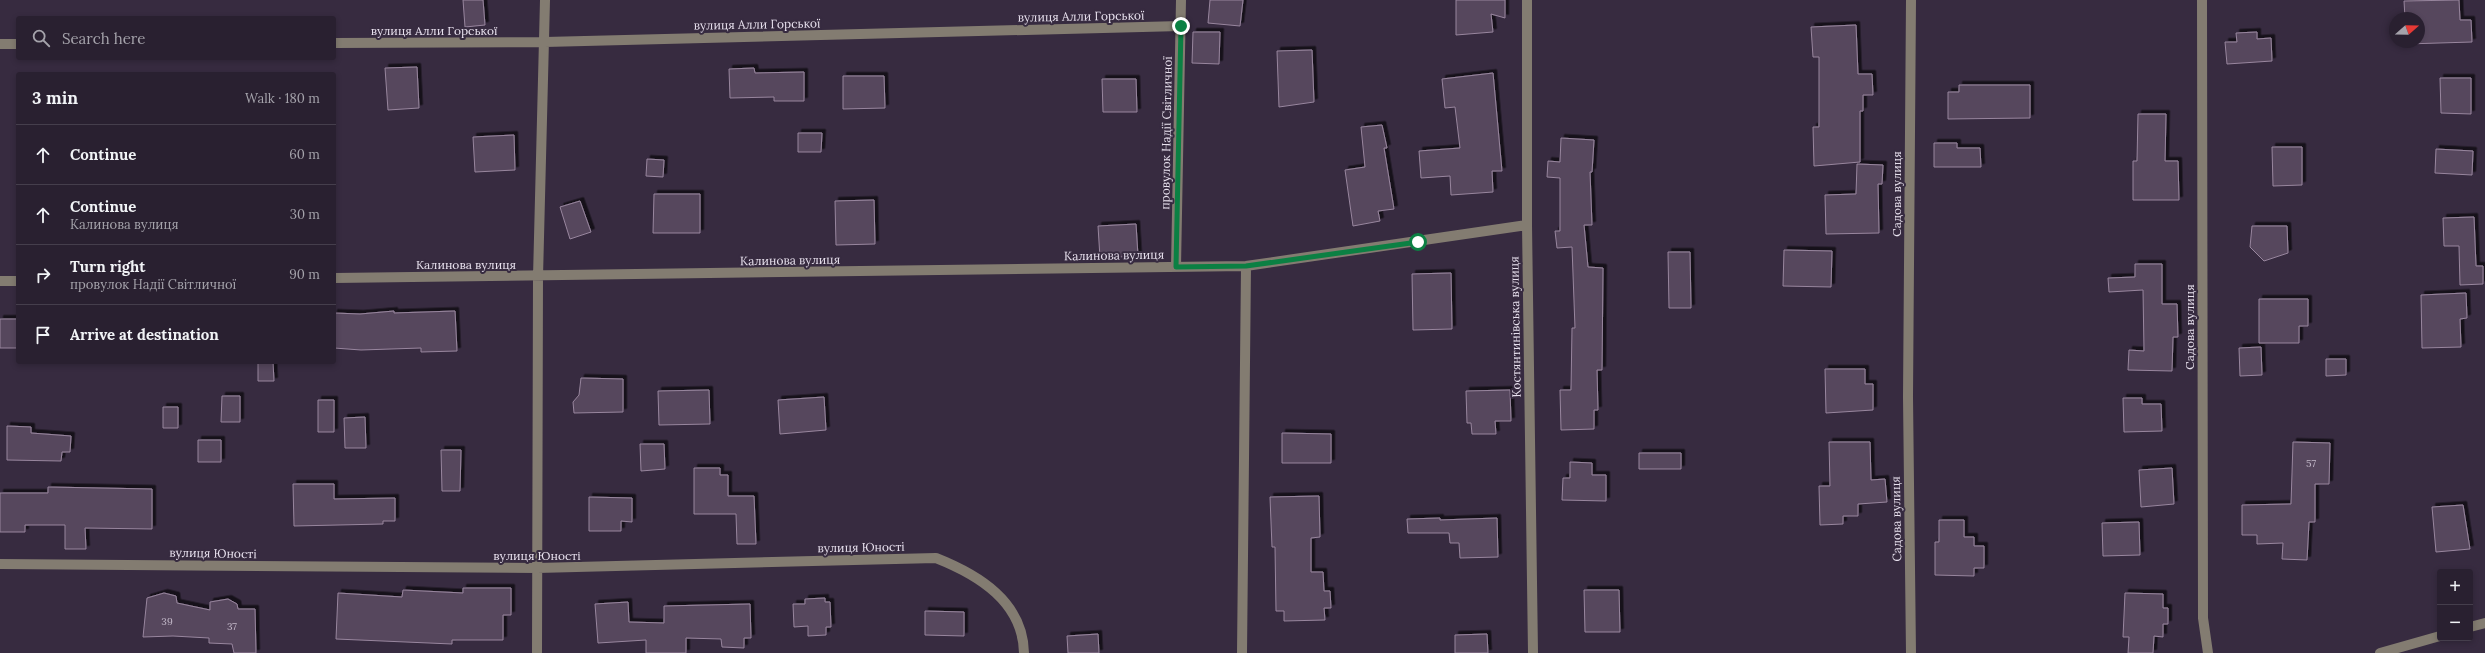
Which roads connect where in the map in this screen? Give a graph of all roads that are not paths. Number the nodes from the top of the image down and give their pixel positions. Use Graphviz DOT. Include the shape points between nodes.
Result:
graph roads {
  1 [pos="545,0"];
  2 [pos="1181,0"];
  3 [pos="1527,0"];
  4 [pos="1911,0"];
  5 [pos="2202,0"];
  6 [pos="1181,26"];
  7 [pos="545,42"];
  8 [pos="336,43"];
  9 [pos="0,44"];
  10 [pos="16,44"];
  11 [pos="1526,225"];
  12 [pos="1246,266"];
  13 [pos="1176,267"];
  14 [pos="538,277"];
  15 [pos="336,278"];
  16 [pos="0,281"];
  17 [pos="16,281"];
  18 [pos="0,564"];
  19 [pos="537,568"];
  20 [pos="2485,623"];
  21 [pos="2473,626"];
  22 [pos="2437,637"];
  23 [pos="537,653"];
  24 [pos="1024,653"];
  25 [pos="1242,653"];
  26 [pos="1533,653"];
  27 [pos="1911,653"];
  28 [pos="2208,653"];
  29 [pos="2380,653"];
  1 -- 7 [label="street"];
  2 -- 6 [label="street, провулок Надії Світличної"];
  3 -- 11 [label="street, Костянтинівська вулиця"];
  4 -- 27 [label="street, Садова вулиця" via="1908,397"];
  5 -- 28 [label="street, Садова вулиця" via="2203,610"];
  6 -- 7 [label="street, вулиця Алли Горської"];
  6 -- 13 [label="street, провулок Надії Світличної"];
  7 -- 8 [label="street, вулиця Алли Горської"];
  7 -- 14 [label="street"];
  9 -- 10 [label="street"];
  11 -- 12 [label="street, Калинова вулиця"];
  11 -- 26 [label="street, Костянтинівська вулиця"];
  12 -- 13 [label="street, Калинова вулиця"];
  12 -- 25 [label="street"];
  13 -- 14 [label="street, Калинова вулиця"];
  14 -- 15 [label="street, Калинова вулиця"];
  14 -- 19 [label="street"];
  16 -- 17 [label="street"];
  18 -- 19 [label="street, вулиця Юності"];
  19 -- 23 [label="street"];
  19 -- 24 [label="street, вулиця Юності" via="936,558 967,570 988,585 1012,611 1024,642"];
  20 -- 21 [label="street"];
  22 -- 29 [label="street"];
}
